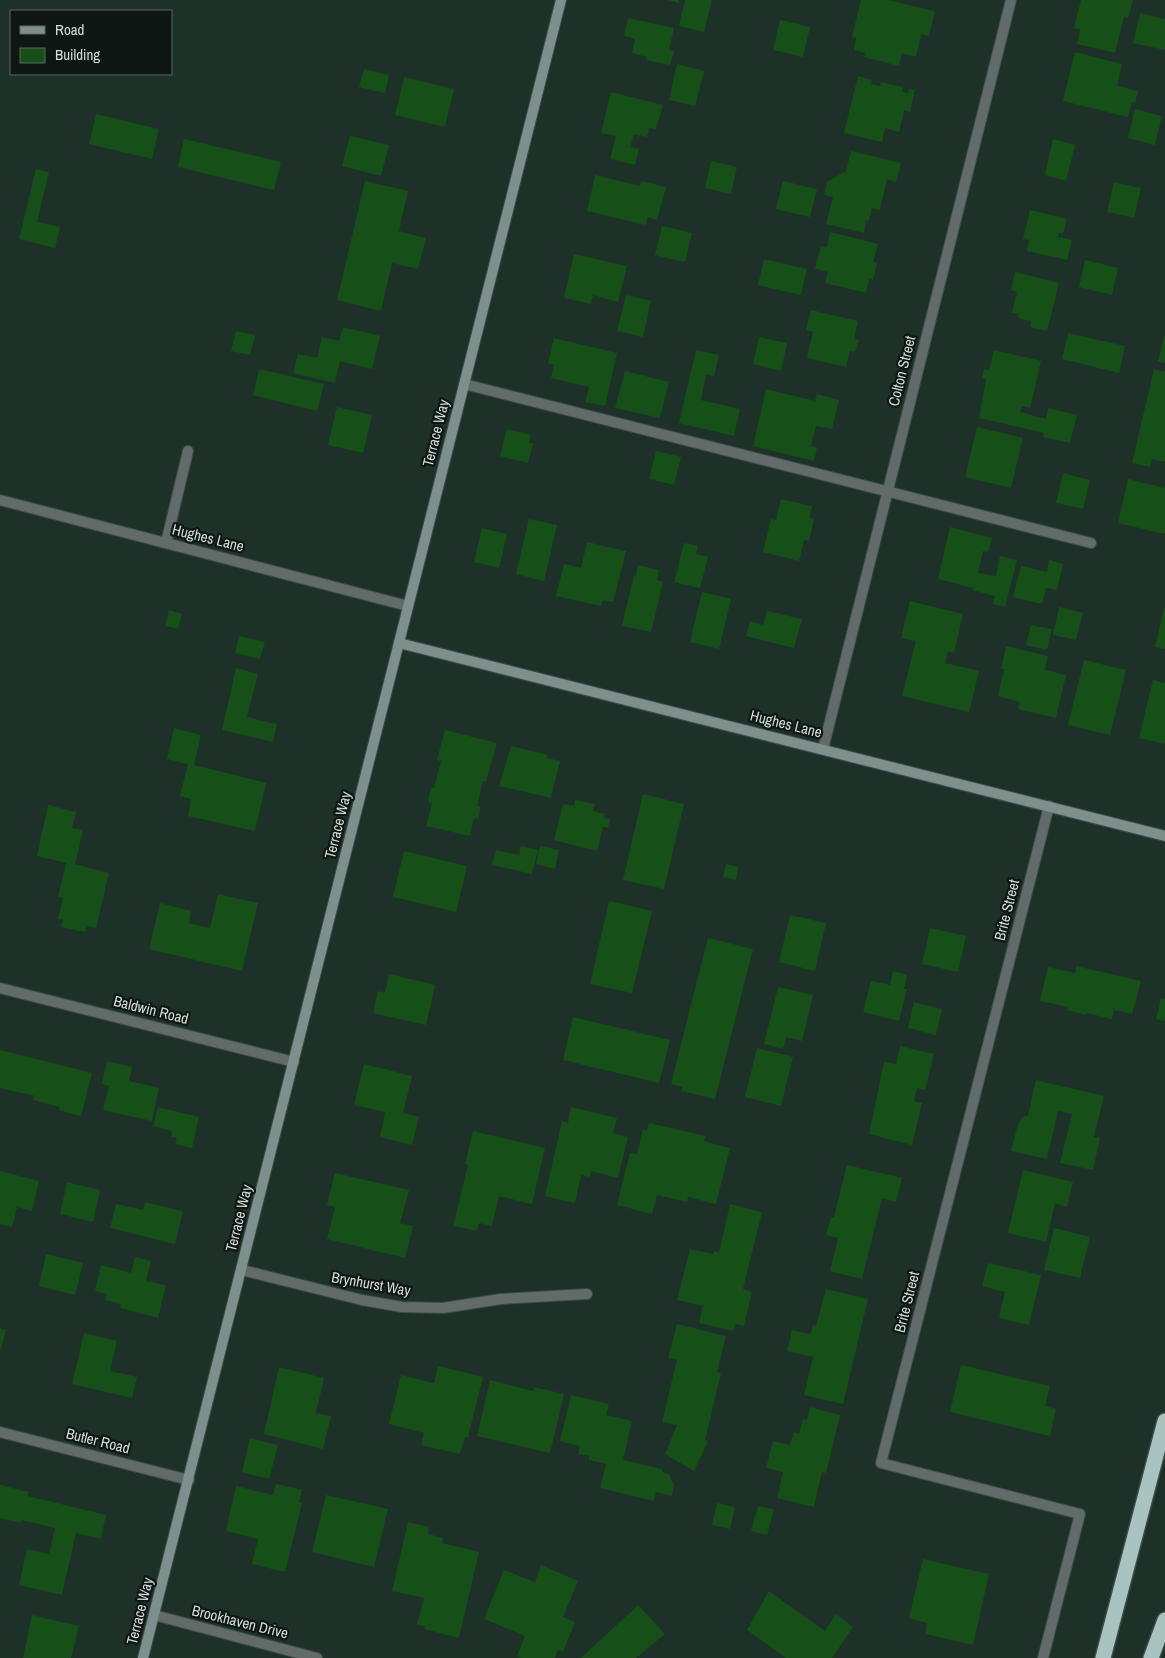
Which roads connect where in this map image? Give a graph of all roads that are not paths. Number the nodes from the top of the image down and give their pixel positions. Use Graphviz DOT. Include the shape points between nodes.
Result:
graph roads {
  1 [pos="561,0"];
  2 [pos="1011,0"];
  3 [pos="464,384"];
  4 [pos="188,451"];
  5 [pos="887,492"];
  6 [pos="0,500"];
  7 [pos="166,543"];
  8 [pos="1091,543"];
  9 [pos="408,606"];
  10 [pos="399,643"];
  11 [pos="823,749"];
  12 [pos="1049,806"];
  13 [pos="1165,836"];
  14 [pos="0,988"];
  15 [pos="294,1062"];
  16 [pos="242,1270"];
  17 [pos="587,1294"];
  18 [pos="1165,1421"];
  19 [pos="0,1432"];
  20 [pos="188,1480"];
  21 [pos="154,1616"];
  22 [pos="1165,1620"];
  23 [pos="144,1658"];
  24 [pos="317,1658"];
  25 [pos="1043,1658"];
  26 [pos="1102,1658"];
  27 [pos="1151,1658"];
  1 -- 3 [label="street, Terrace Way"];
  2 -- 5 [label="street, Colton Street"];
  3 -- 5 [label="street"];
  3 -- 9 [label="street, Terrace Way"];
  4 -- 7 [label="street"];
  5 -- 8 [label="street"];
  5 -- 11 [label="street, Colton Street"];
  6 -- 7 [label="street, Hughes Lane"];
  7 -- 9 [label="street, Hughes Lane"];
  9 -- 10 [label="street, Terrace Way"];
  10 -- 11 [label="street, Hughes Lane"];
  10 -- 15 [label="street, Terrace Way"];
  11 -- 12 [label="street, Hughes Lane"];
  12 -- 13 [label="street, Hughes Lane"];
  12 -- 25 [label="street, Brite Street" via="881,1464 1080,1514"];
  14 -- 15 [label="street, Baldwin Road"];
  15 -- 16 [label="street, Terrace Way"];
  16 -- 17 [label="street, Brynhurst Way" via="402,1307 443,1308 501,1299"];
  16 -- 20 [label="street, Terrace Way"];
  18 -- 26 [label="highway"];
  19 -- 20 [label="street, Butler Road"];
  20 -- 21 [label="street, Terrace Way"];
  21 -- 23 [label="street, Terrace Way"];
  21 -- 24 [label="street, Brookhaven Drive"];
  22 -- 27 [label="highway"];
}
